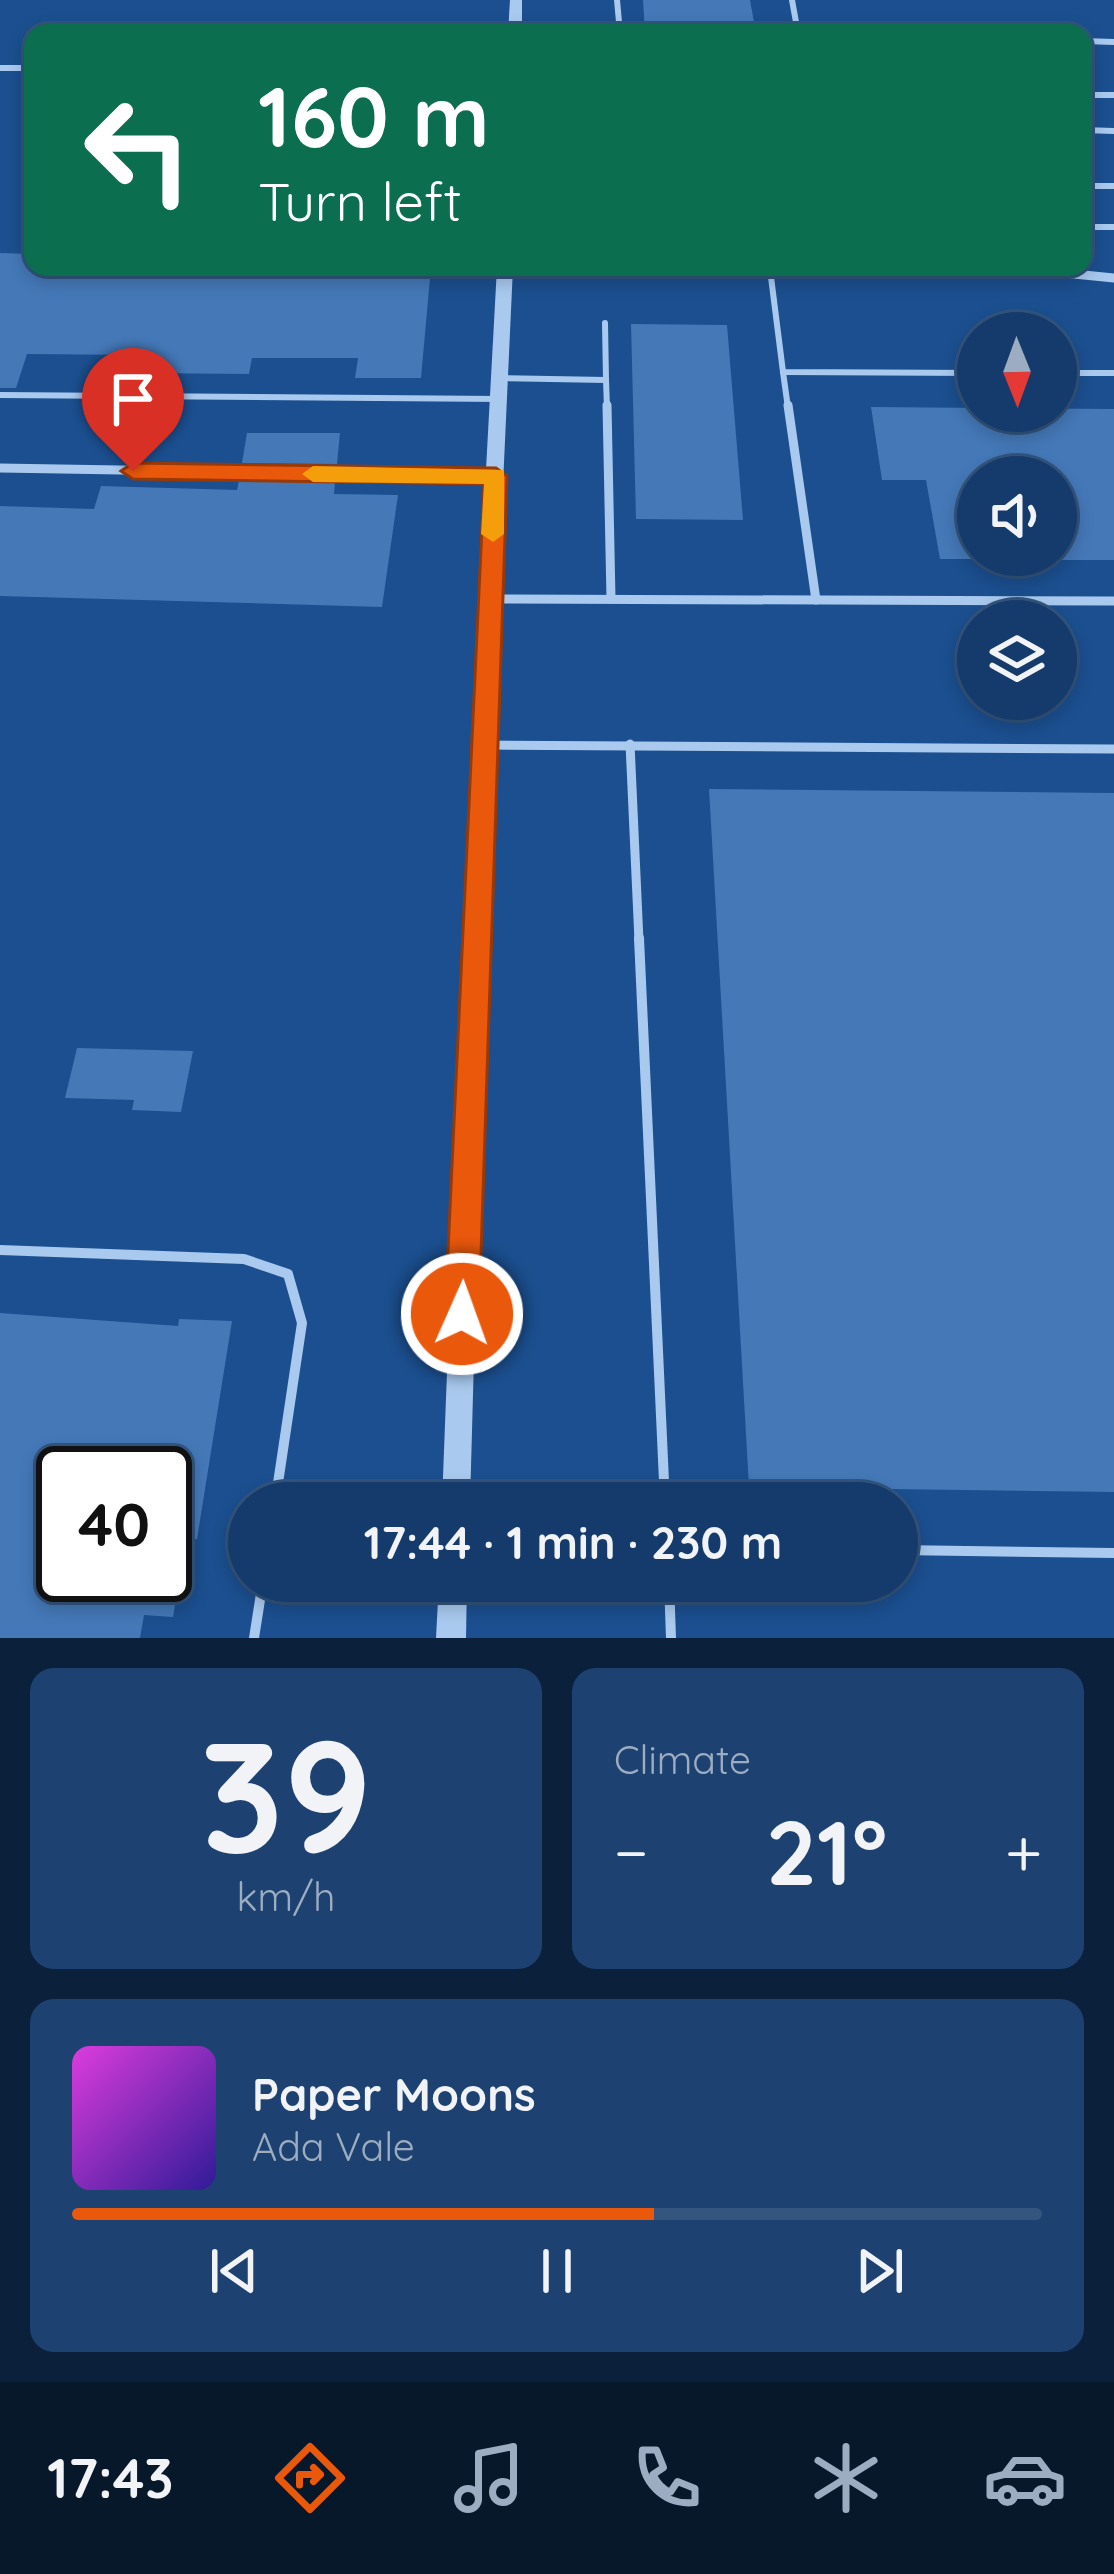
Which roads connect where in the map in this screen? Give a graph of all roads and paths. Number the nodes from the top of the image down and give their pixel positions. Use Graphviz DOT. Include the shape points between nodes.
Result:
graph roads {
  1 [pos="505,276"];
  2 [pos="771,276"];
  3 [pos="605,323"];
  4 [pos="783,372"];
  5 [pos="957,373"];
  6 [pos="1077,373"];
  7 [pos="1114,373"];
  8 [pos="605,380"];
  9 [pos="500,388"];
  10 [pos="0,395"];
  11 [pos="0,468"];
  12 [pos="496,476"];
  13 [pos="489,599"];
  14 [pos="611,599"];
  15 [pos="816,600"];
  16 [pos="1114,601"];
  17 [pos="630,744"];
  18 [pos="481,746"];
  19 [pos="1114,749"];
  20 [pos="0,1250"];
  21 [pos="278,1482"];
  22 [pos="457,1482"];
  23 [pos="664,1482"];
  24 [pos="918,1550"];
  25 [pos="1114,1553"];
  26 [pos="260,1602"];
  27 [pos="452,1602"];
  28 [pos="670,1602"];
  29 [pos="254,1638"];
  30 [pos="451,1638"];
  31 [pos="671,1638"];
  1 -- 9 [label="street"];
  2 -- 4 [label="lane"];
  3 -- 8 [label="lane"];
  4 -- 5 [label="lane"];
  4 -- 15 [label="lane"];
  6 -- 7 [label="lane"];
  8 -- 9 [label="lane"];
  8 -- 14 [label="lane"];
  9 -- 10 [label="lane"];
  9 -- 12 [label="street"];
  11 -- 12 [label="lane"];
  12 -- 13 [label="street"];
  13 -- 14 [label="lane"];
  13 -- 18 [label="street"];
  14 -- 15 [label="lane"];
  15 -- 16 [label="lane"];
  17 -- 18 [label="lane"];
  17 -- 19 [label="lane"];
  17 -- 23 [label="lane"];
  18 -- 22 [label="street"];
  20 -- 21 [label="lane" via="244,1259 288,1274 302,1323"];
  24 -- 25 [label="lane"];
  26 -- 29 [label="lane"];
  27 -- 30 [label="street"];
  28 -- 31 [label="lane"];
}
